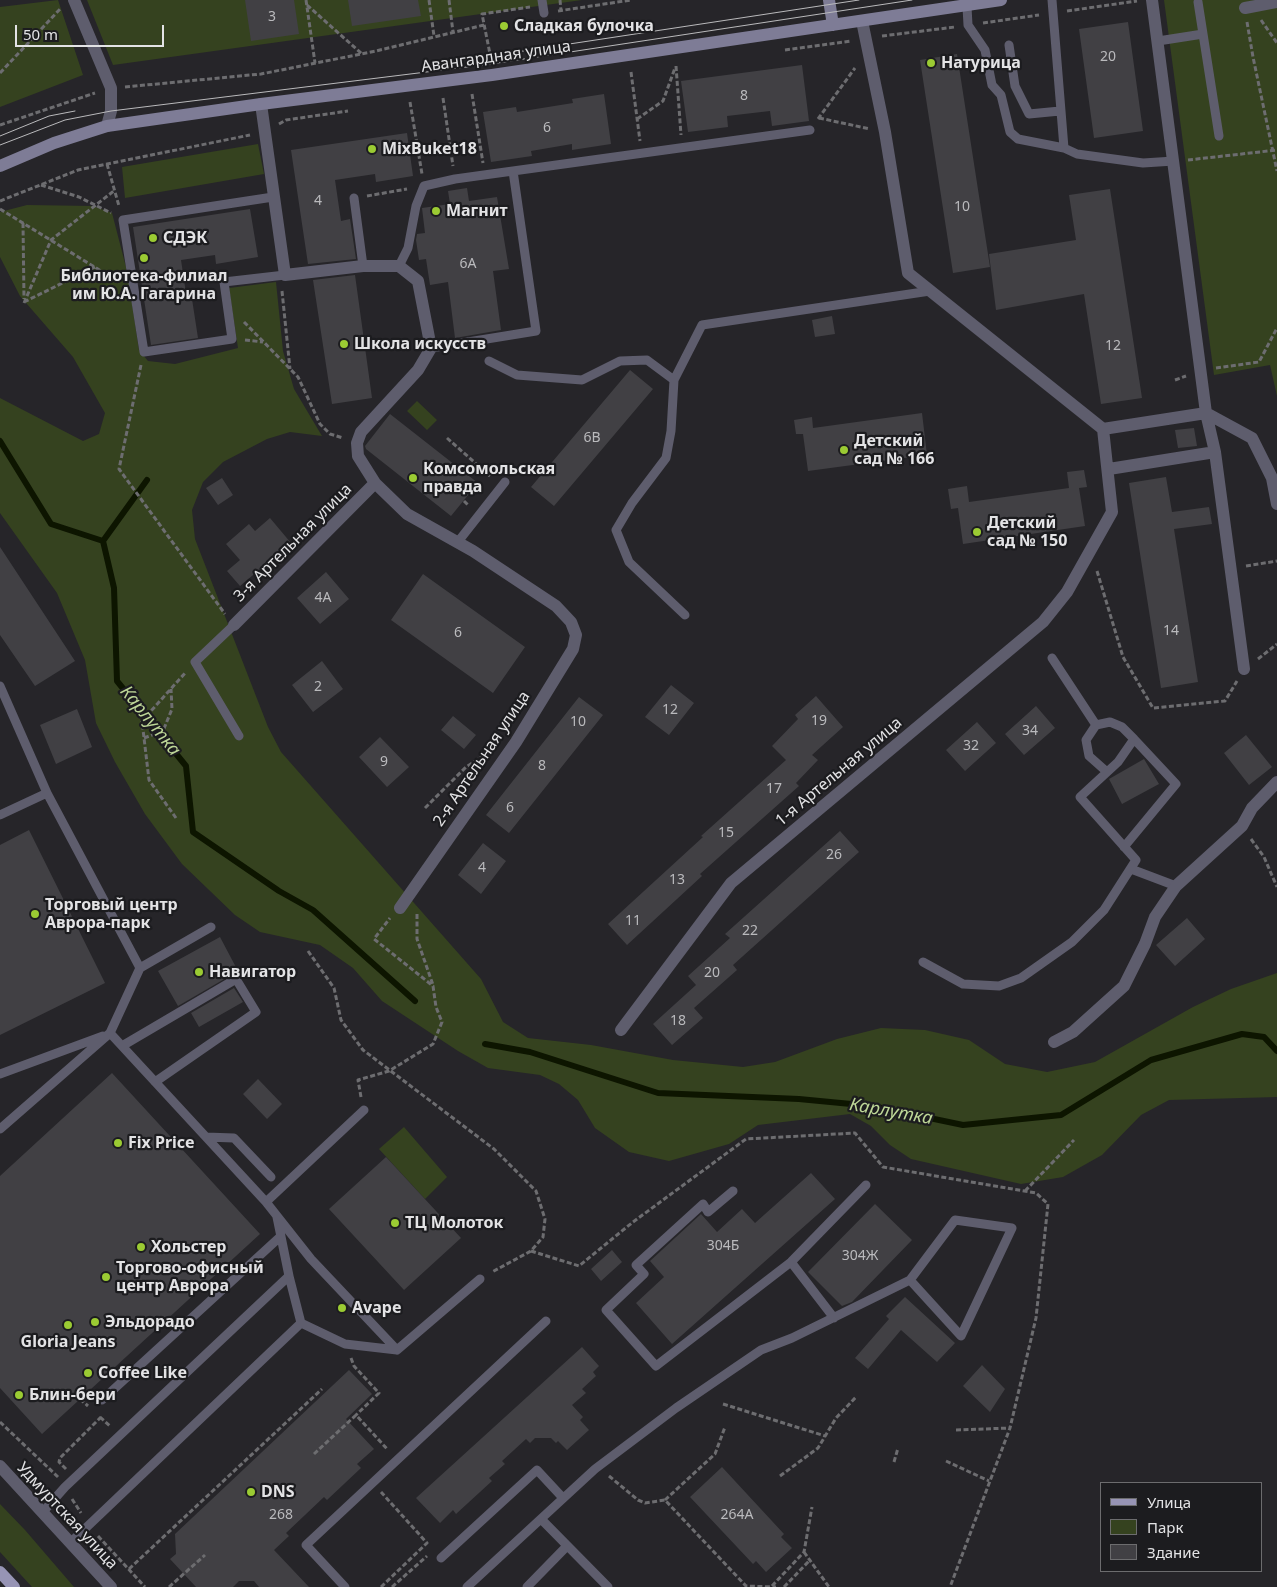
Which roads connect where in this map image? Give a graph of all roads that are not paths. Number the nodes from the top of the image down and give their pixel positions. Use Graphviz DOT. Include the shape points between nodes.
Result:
graph roads {
  1 [pos="542,0"];
  2 [pos="829,0"];
  3 [pos="1001,0"];
  4 [pos="1052,0"];
  5 [pos="1152,0"];
  6 [pos="70,1"];
  7 [pos="1198,2"];
  8 [pos="1277,2"];
  9 [pos="967,7"];
  10 [pos="1245,8"];
  11 [pos="544,13"];
  12 [pos="862,21"];
  13 [pos="833,25"];
  14 [pos="1203,34"];
  15 [pos="1158,41"];
  16 [pos="1009,45"];
  17 [pos="261,104"];
  18 [pos="1060,111"];
  19 [pos="107,126"];
  20 [pos="810,130"];
  21 [pos="1219,136"];
  22 [pos="1064,148"];
  23 [pos="1174,161"];
  24 [pos="0,166"];
  25 [pos="513,171"];
  26 [pos="273,197"];
  27 [pos="354,198"];
  28 [pos="362,266"];
  29 [pos="399,266"];
  30 [pos="283,275"];
  31 [pos="930,291"];
  32 [pos="431,348"];
  33 [pos="489,361"];
  34 [pos="674,380"];
  35 [pos="1206,414"];
  36 [pos="1103,429"];
  37 [pos="1215,452"];
  38 [pos="1109,469"];
  39 [pos="375,483"];
  40 [pos="503,484"];
  41 [pos="1277,504"];
  42 [pos="457,543"];
  43 [pos="685,616"];
  44 [pos="234,625"];
  45 [pos="1052,658"];
  46 [pos="1244,669"];
  47 [pos="0,686"];
  48 [pos="1096,725"];
  49 [pos="239,736"];
  50 [pos="1134,739"];
  51 [pos="1108,772"];
  52 [pos="1277,782"];
  53 [pos="48,794"];
  54 [pos="0,815"];
  55 [pos="1124,847"];
  56 [pos="1131,869"];
  57 [pos="1176,886"];
  58 [pos="400,908"];
  59 [pos="211,926"];
  60 [pos="923,962"];
  61 [pos="140,968"];
  62 [pos="621,1030"];
  63 [pos="110,1033"];
  64 [pos="1054,1042"];
  65 [pos="122,1046"];
  66 [pos="0,1074"];
  67 [pos="155,1082"];
  68 [pos="364,1110"];
  69 [pos="0,1129"];
  70 [pos="206,1137"];
  71 [pos="271,1177"];
  72 [pos="866,1185"];
  73 [pos="733,1190"];
  74 [pos="266,1202"];
  75 [pos="276,1215"];
  76 [pos="281,1236"];
  77 [pos="791,1262"];
  78 [pos="289,1276"];
  79 [pos="480,1279"];
  80 [pos="910,1280"];
  81 [pos="834,1318"];
  82 [pos="546,1321"];
  83 [pos="301,1323"];
  84 [pos="398,1350"];
  85 [pos="102,1400"];
  86 [pos="0,1466"];
  87 [pos="563,1498"];
  88 [pos="42,1513"];
  89 [pos="541,1519"];
  90 [pos="70,1543"];
  91 [pos="567,1546"];
  92 [pos="441,1558"];
  93 [pos="0,1572"];
  94 [pos="14,1587"];
  95 [pos="111,1587"];
  96 [pos="345,1587"];
  97 [pos="467,1587"];
  98 [pos="526,1587"];
  99 [pos="608,1587"];
  1 -- 11 [label="lane"];
  2 -- 13 [label="street"];
  3 -- 9 [label="street, Авангардная улица"];
  4 -- 18 [label="lane"];
  5 -- 15 [label="street"];
  6 -- 19 [label="street" via="110,88 111,111"];
  7 -- 14 [label="lane"];
  8 -- 10 [label="street"];
  9 -- 12 [label="street, Авангардная улица"];
  9 -- 22 [label="lane" via="968,25 985,50 992,85 1001,95 1010,132 1018,139"];
  12 -- 13 [label="street, Авангардная улица"];
  12 -- 31 [label="street" via="885,132 908,273"];
  13 -- 17 [label="street, Авангардная улица" via="492,75"];
  14 -- 15 [label="lane"];
  14 -- 21 [label="lane"];
  15 -- 23 [label="street"];
  16 -- 18 [label="lane" via="1015,86 1029,114"];
  17 -- 19 [label="street, Авангардная улица"];
  17 -- 26 [label="street"];
  18 -- 22 [label="lane"];
  19 -- 24 [label="street, Авангардная улица" via="54,143"];
  20 -- 25 [label="lane"];
  22 -- 23 [label="lane" via="1077,154 1143,163"];
  23 -- 35 [label="street"];
  25 -- 29 [label="lane" via="424,186 416,206 408,248"];
  25 -- 32 [label="lane" via="536,331"];
  26 -- 30 [label="street"];
  26 -- 30 [label="lane" via="123,220 144,352 232,339 224,282"];
  27 -- 28 [label="lane"];
  28 -- 29 [label="street"];
  28 -- 30 [label="street"];
  29 -- 32 [label="street" via="418,281"];
  31 -- 34 [label="lane" via="702,326"];
  31 -- 36 [label="street"];
  32 -- 39 [label="street" via="418,370 361,432 357,443 358,456"];
  33 -- 34 [label="lane" via="517,375 582,380 620,361 647,360"];
  34 -- 43 [label="lane" via="666,458 616,530 630,562"];
  35 -- 36 [label="street"];
  35 -- 37 [label="street"];
  35 -- 41 [label="street" via="1252,438 1272,478"];
  36 -- 38 [label="street, 1-я Артельная улица"];
  37 -- 38 [label="street"];
  37 -- 46 [label="street"];
  38 -- 62 [label="street, 1-я Артельная улица" via="1112,512 1067,592 1043,622 731,883"];
  39 -- 42 [label="street" via="407,514"];
  39 -- 44 [label="street, 3-я Артельная улица"];
  40 -- 42 [label="lane"];
  42 -- 58 [label="street, 2-я Артельная улица" via="556,606 571,622 576,635 573,649 516,742"];
  44 -- 49 [label="lane" via="195,662"];
  45 -- 48 [label="lane"];
  47 -- 53 [label="lane"];
  48 -- 50 [label="lane" via="1110,722 1122,727"];
  48 -- 51 [label="lane" via="1086,740 1089,756"];
  50 -- 51 [label="lane"];
  50 -- 55 [label="lane" via="1176,784"];
  51 -- 55 [label="lane" via="1080,797"];
  52 -- 57 [label="street" via="1252,808 1242,826"];
  53 -- 54 [label="lane"];
  53 -- 61 [label="lane"];
  55 -- 56 [label="lane" via="1136,860"];
  56 -- 57 [label="lane"];
  56 -- 60 [label="lane" via="1104,910 1072,942 1022,978 999,986 963,984"];
  57 -- 64 [label="street" via="1155,917 1124,986 1073,1032"];
  59 -- 61 [label="lane"];
  61 -- 63 [label="lane"];
  63 -- 65 [label="lane"];
  63 -- 66 [label="lane"];
  63 -- 69 [label="lane"];
  65 -- 67 [label="lane"];
  65 -- 67 [label="lane" via="236,979 256,1012"];
  67 -- 70 [label="lane"];
  68 -- 74 [label="lane"];
  70 -- 71 [label="lane" via="234,1138"];
  70 -- 74 [label="lane"];
  72 -- 77 [label="lane"];
  73 -- 77 [label="lane" via="708,1212 703,1204 636,1265 644,1274 606,1310 656,1366"];
  74 -- 75 [label="lane"];
  75 -- 76 [label="lane"];
  75 -- 84 [label="lane" via="311,1259"];
  76 -- 78 [label="lane"];
  76 -- 85 [label="lane"];
  77 -- 81 [label="lane"];
  78 -- 83 [label="lane"];
  78 -- 88 [label="lane" via="65,1487"];
  79 -- 84 [label="lane"];
  80 -- 80 [label="lane" via="961,1336 1012,1228 955,1220"];
  80 -- 81 [label="lane"];
  81 -- 87 [label="lane" via="761,1350 676,1408 595,1469"];
  82 -- 96 [label="lane" via="306,1544"];
  83 -- 84 [label="lane" via="345,1344"];
  83 -- 90 [label="lane"];
  86 -- 88 [label="street, Удмуртская улица"];
  87 -- 89 [label="lane"];
  87 -- 92 [label="lane" via="537,1470"];
  88 -- 90 [label="street, Удмуртская улица"];
  89 -- 91 [label="lane"];
  89 -- 97 [label="lane"];
  90 -- 95 [label="street, Удмуртская улица"];
  91 -- 98 [label="lane"];
  91 -- 99 [label="lane"];
  93 -- 94 [label="main road"];
}
